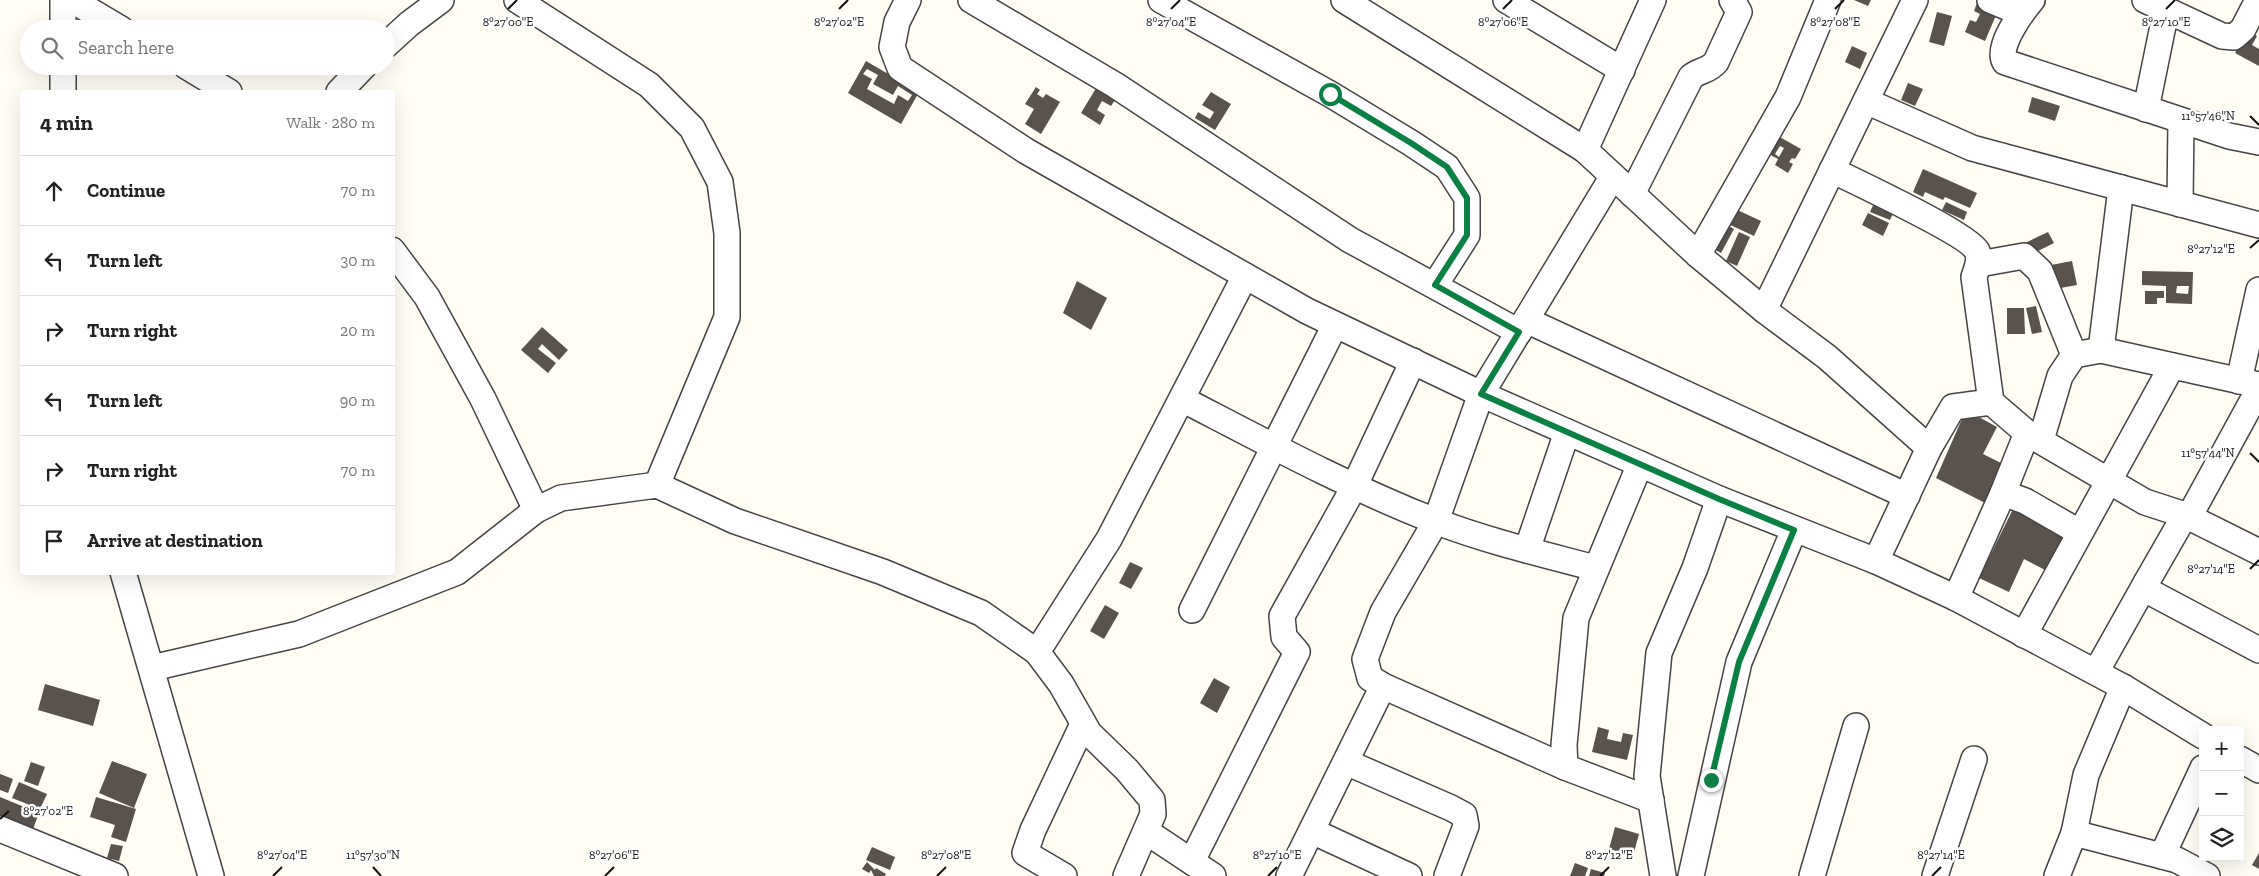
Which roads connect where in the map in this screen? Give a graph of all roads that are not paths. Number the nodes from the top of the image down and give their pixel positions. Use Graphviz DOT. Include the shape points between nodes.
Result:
graph roads {
  1 [pos="63,0"];
  2 [pos="72,0"];
  3 [pos="441,0"];
  4 [pos="517,0"];
  5 [pos="908,0"];
  6 [pos="970,0"];
  7 [pos="1161,0"];
  8 [pos="1344,0"];
  9 [pos="1506,0"];
  10 [pos="1653,0"];
  11 [pos="1732,0"];
  12 [pos="1828,0"];
  13 [pos="1915,0"];
  14 [pos="1990,0"];
  15 [pos="2258,0"];
  16 [pos="2026,6"];
  17 [pos="2156,6"];
  18 [pos="63,20"];
  19 [pos="106,20"];
  20 [pos="395,37"];
  21 [pos="1622,70"];
  22 [pos="63,75"];
  23 [pos="201,75"];
  24 [pos="355,75"];
  25 [pos="62,90"];
  26 [pos="226,90"];
  27 [pos="341,90"];
  28 [pos="1866,101"];
  29 [pos="2146,109"];
  30 [pos="2181,121"];
  31 [pos="2259,142"];
  32 [pos="1585,150"];
  33 [pos="1832,170"];
  34 [pos="1613,176"];
  35 [pos="2121,188"];
  36 [pos="1632,194"];
  37 [pos="2180,204"];
  38 [pos="2259,225"];
  39 [pos="395,254"];
  40 [pos="1698,255"];
  41 [pos="1979,264"];
  42 [pos="1246,276"];
  43 [pos="1435,285"];
  44 [pos="2259,290"];
  45 [pos="1764,310"];
  46 [pos="1335,325"];
  47 [pos="1522,326"];
  48 [pos="2101,350"];
  49 [pos="2074,356"];
  50 [pos="1413,362"];
  51 [pos="2172,366"];
  52 [pos="2252,385"];
  53 [pos="1481,394"];
  54 [pos="1182,399"];
  55 [pos="1991,402"];
  56 [pos="1567,432"];
  57 [pos="2034,436"];
  58 [pos="1274,446"];
  59 [pos="1929,448"];
  60 [pos="1640,464"];
  61 [pos="2110,481"];
  62 [pos="656,485"];
  63 [pos="1354,487"];
  64 [pos="2003,493"];
  65 [pos="1907,496"];
  66 [pos="1719,499"];
  67 [pos="536,510"];
  68 [pos="2187,516"];
  69 [pos="1436,521"];
  70 [pos="1794,530"];
  71 [pos="2079,532"];
  72 [pos="1527,550"];
  73 [pos="2259,552"];
  74 [pos="1876,561"];
  75 [pos="1595,568"];
  76 [pos="125,575"];
  77 [pos="2146,583"];
  78 [pos="1956,598"];
  79 [pos="1192,610"];
  80 [pos="2024,635"];
  81 [pos="2259,650"];
  82 [pos="1037,652"];
  83 [pos="152,668"];
  84 [pos="2096,672"];
  85 [pos="1383,686"];
  86 [pos="2122,687"];
  87 [pos="1083,724"];
  88 [pos="1856,726"];
  89 [pos="2199,734"];
  90 [pos="1974,759"];
  91 [pos="2244,761"];
  92 [pos="1346,762"];
  93 [pos="1565,767"];
  94 [pos="2259,770"];
  95 [pos="2202,771"];
  96 [pos="1651,800"];
  97 [pos="0,829"];
  98 [pos="1312,831"];
  99 [pos="1147,832"];
  100 [pos="2074,833"];
  101 [pos="2162,856"];
  102 [pos="1192,861"];
  103 [pos="115,876"];
  104 [pos="211,876"];
  105 [pos="1064,876"];
  106 [pos="1126,876"];
  107 [pos="1213,876"];
  108 [pos="1289,876"];
  109 [pos="1409,876"];
  110 [pos="1447,876"];
  111 [pos="1663,876"];
  112 [pos="1691,876"];
  113 [pos="1812,876"];
  114 [pos="1934,876"];
  115 [pos="2057,876"];
  116 [pos="2207,876"];
  1 -- 18 [label="street"];
  2 -- 19 [label="street"];
  3 -- 20 [label="street"];
  4 -- 62 [label="street" via="649,85 692,128 720,182 727,233 727,317"];
  5 -- 42 [label="street" via="897,22 892,47 900,68 1026,151"];
  6 -- 43 [label="street" via="1115,84 1350,240"];
  7 -- 43 [label="street" via="1330,94 1447,167 1467,198 1467,235"];
  8 -- 32 [label="street"];
  9 -- 21 [label="street"];
  10 -- 21 [label="street"];
  11 -- 36 [label="street" via="1739,12 1716,62 1711,69 1690,77"];
  12 -- 40 [label="street" via="1788,97"];
  13 -- 28 [label="street"];
  14 -- 16 [label="street"];
  15 -- 17 [label="street" via="2243,29 2234,36 2222,36"];
  16 -- 29 [label="street" via="2003,48 2005,62"];
  17 -- 29 [label="street"];
  21 -- 32 [label="street"];
  22 -- 25 [label="street"];
  23 -- 26 [label="street"];
  24 -- 27 [label="street"];
  28 -- 33 [label="street"];
  28 -- 35 [label="street" via="1972,148"];
  29 -- 30 [label="street"];
  30 -- 31 [label="street"];
  30 -- 37 [label="street"];
  32 -- 34 [label="street"];
  33 -- 41 [label="street" via="1954,232 1973,245 1978,252"];
  33 -- 45 [label="street"];
  34 -- 36 [label="street"];
  34 -- 47 [label="street"];
  35 -- 37 [label="street"];
  35 -- 48 [label="street"];
  36 -- 40 [label="street"];
  37 -- 38 [label="street"];
  39 -- 67 [label="street" via="432,305 483,399"];
  40 -- 45 [label="street"];
  41 -- 49 [label="street" via="2024,256 2040,271"];
  41 -- 55 [label="street" via="1974,277"];
  42 -- 46 [label="street"];
  42 -- 54 [label="street"];
  43 -- 47 [label="street"];
  44 -- 52 [label="street"];
  45 -- 59 [label="street" via="1827,357"];
  46 -- 50 [label="street"];
  46 -- 58 [label="street"];
  47 -- 53 [label="street"];
  47 -- 65 [label="street"];
  48 -- 49 [label="street"];
  48 -- 51 [label="street"];
  49 -- 57 [label="street" via="2060,376"];
  50 -- 53 [label="street"];
  50 -- 63 [label="street"];
  51 -- 52 [label="street"];
  51 -- 61 [label="street"];
  52 -- 68 [label="street"];
  53 -- 56 [label="street"];
  53 -- 69 [label="street"];
  54 -- 58 [label="street"];
  54 -- 82 [label="street" via="1109,538"];
  55 -- 57 [label="street"];
  55 -- 59 [label="street" via="1953,407"];
  56 -- 60 [label="street"];
  56 -- 72 [label="street"];
  57 -- 61 [label="street"];
  57 -- 64 [label="street"];
  58 -- 63 [label="street"];
  58 -- 79 [label="street"];
  59 -- 65 [label="street"];
  60 -- 66 [label="street"];
  60 -- 75 [label="street"];
  61 -- 68 [label="street" via="2145,502"];
  61 -- 71 [label="street"];
  62 -- 67 [label="street" via="561,498"];
  62 -- 82 [label="street" via="735,521 883,572 981,613"];
  63 -- 69 [label="street"];
  63 -- 102 [label="street" via="1282,616 1284,637 1297,652"];
  64 -- 71 [label="street" via="2026,501"];
  64 -- 78 [label="street"];
  65 -- 74 [label="street"];
  66 -- 70 [label="street"];
  66 -- 96 [label="street" via="1695,568 1659,653 1648,776"];
  67 -- 83 [label="street" via="457,572 299,634"];
  68 -- 73 [label="street"];
  68 -- 77 [label="street"];
  69 -- 72 [label="street"];
  69 -- 85 [label="street" via="1383,612 1365,659 1370,678"];
  70 -- 74 [label="street"];
  70 -- 112 [label="street" via="1739,662"];
  71 -- 80 [label="street"];
  72 -- 75 [label="street"];
  74 -- 78 [label="street"];
  75 -- 93 [label="street" via="1576,618 1564,745"];
  76 -- 83 [label="street"];
  77 -- 81 [label="street" via="2150,592"];
  77 -- 84 [label="street"];
  78 -- 80 [label="street"];
  80 -- 84 [label="street"];
  82 -- 87 [label="street" via="1061,684"];
  83 -- 104 [label="street"];
  84 -- 86 [label="street"];
  85 -- 92 [label="street"];
  85 -- 93 [label="street"];
  86 -- 89 [label="street"];
  86 -- 100 [label="street" via="2086,775"];
  87 -- 99 [label="street" via="1152,800 1153,814"];
  87 -- 105 [label="street" via="1032,830 1026,853"];
  88 -- 113 [label="street"];
  90 -- 114 [label="street"];
  91 -- 94 [label="street"];
  92 -- 98 [label="street"];
  92 -- 110 [label="street" via="1464,815 1466,826"];
  93 -- 96 [label="street"];
  95 -- 101 [label="street"];
  96 -- 111 [label="street"];
  97 -- 103 [label="street"];
  98 -- 108 [label="street"];
  98 -- 109 [label="street"];
  99 -- 102 [label="street"];
  99 -- 106 [label="street"];
  100 -- 101 [label="street"];
  100 -- 115 [label="street"];
  101 -- 116 [label="street"];
  102 -- 107 [label="street"];
}
